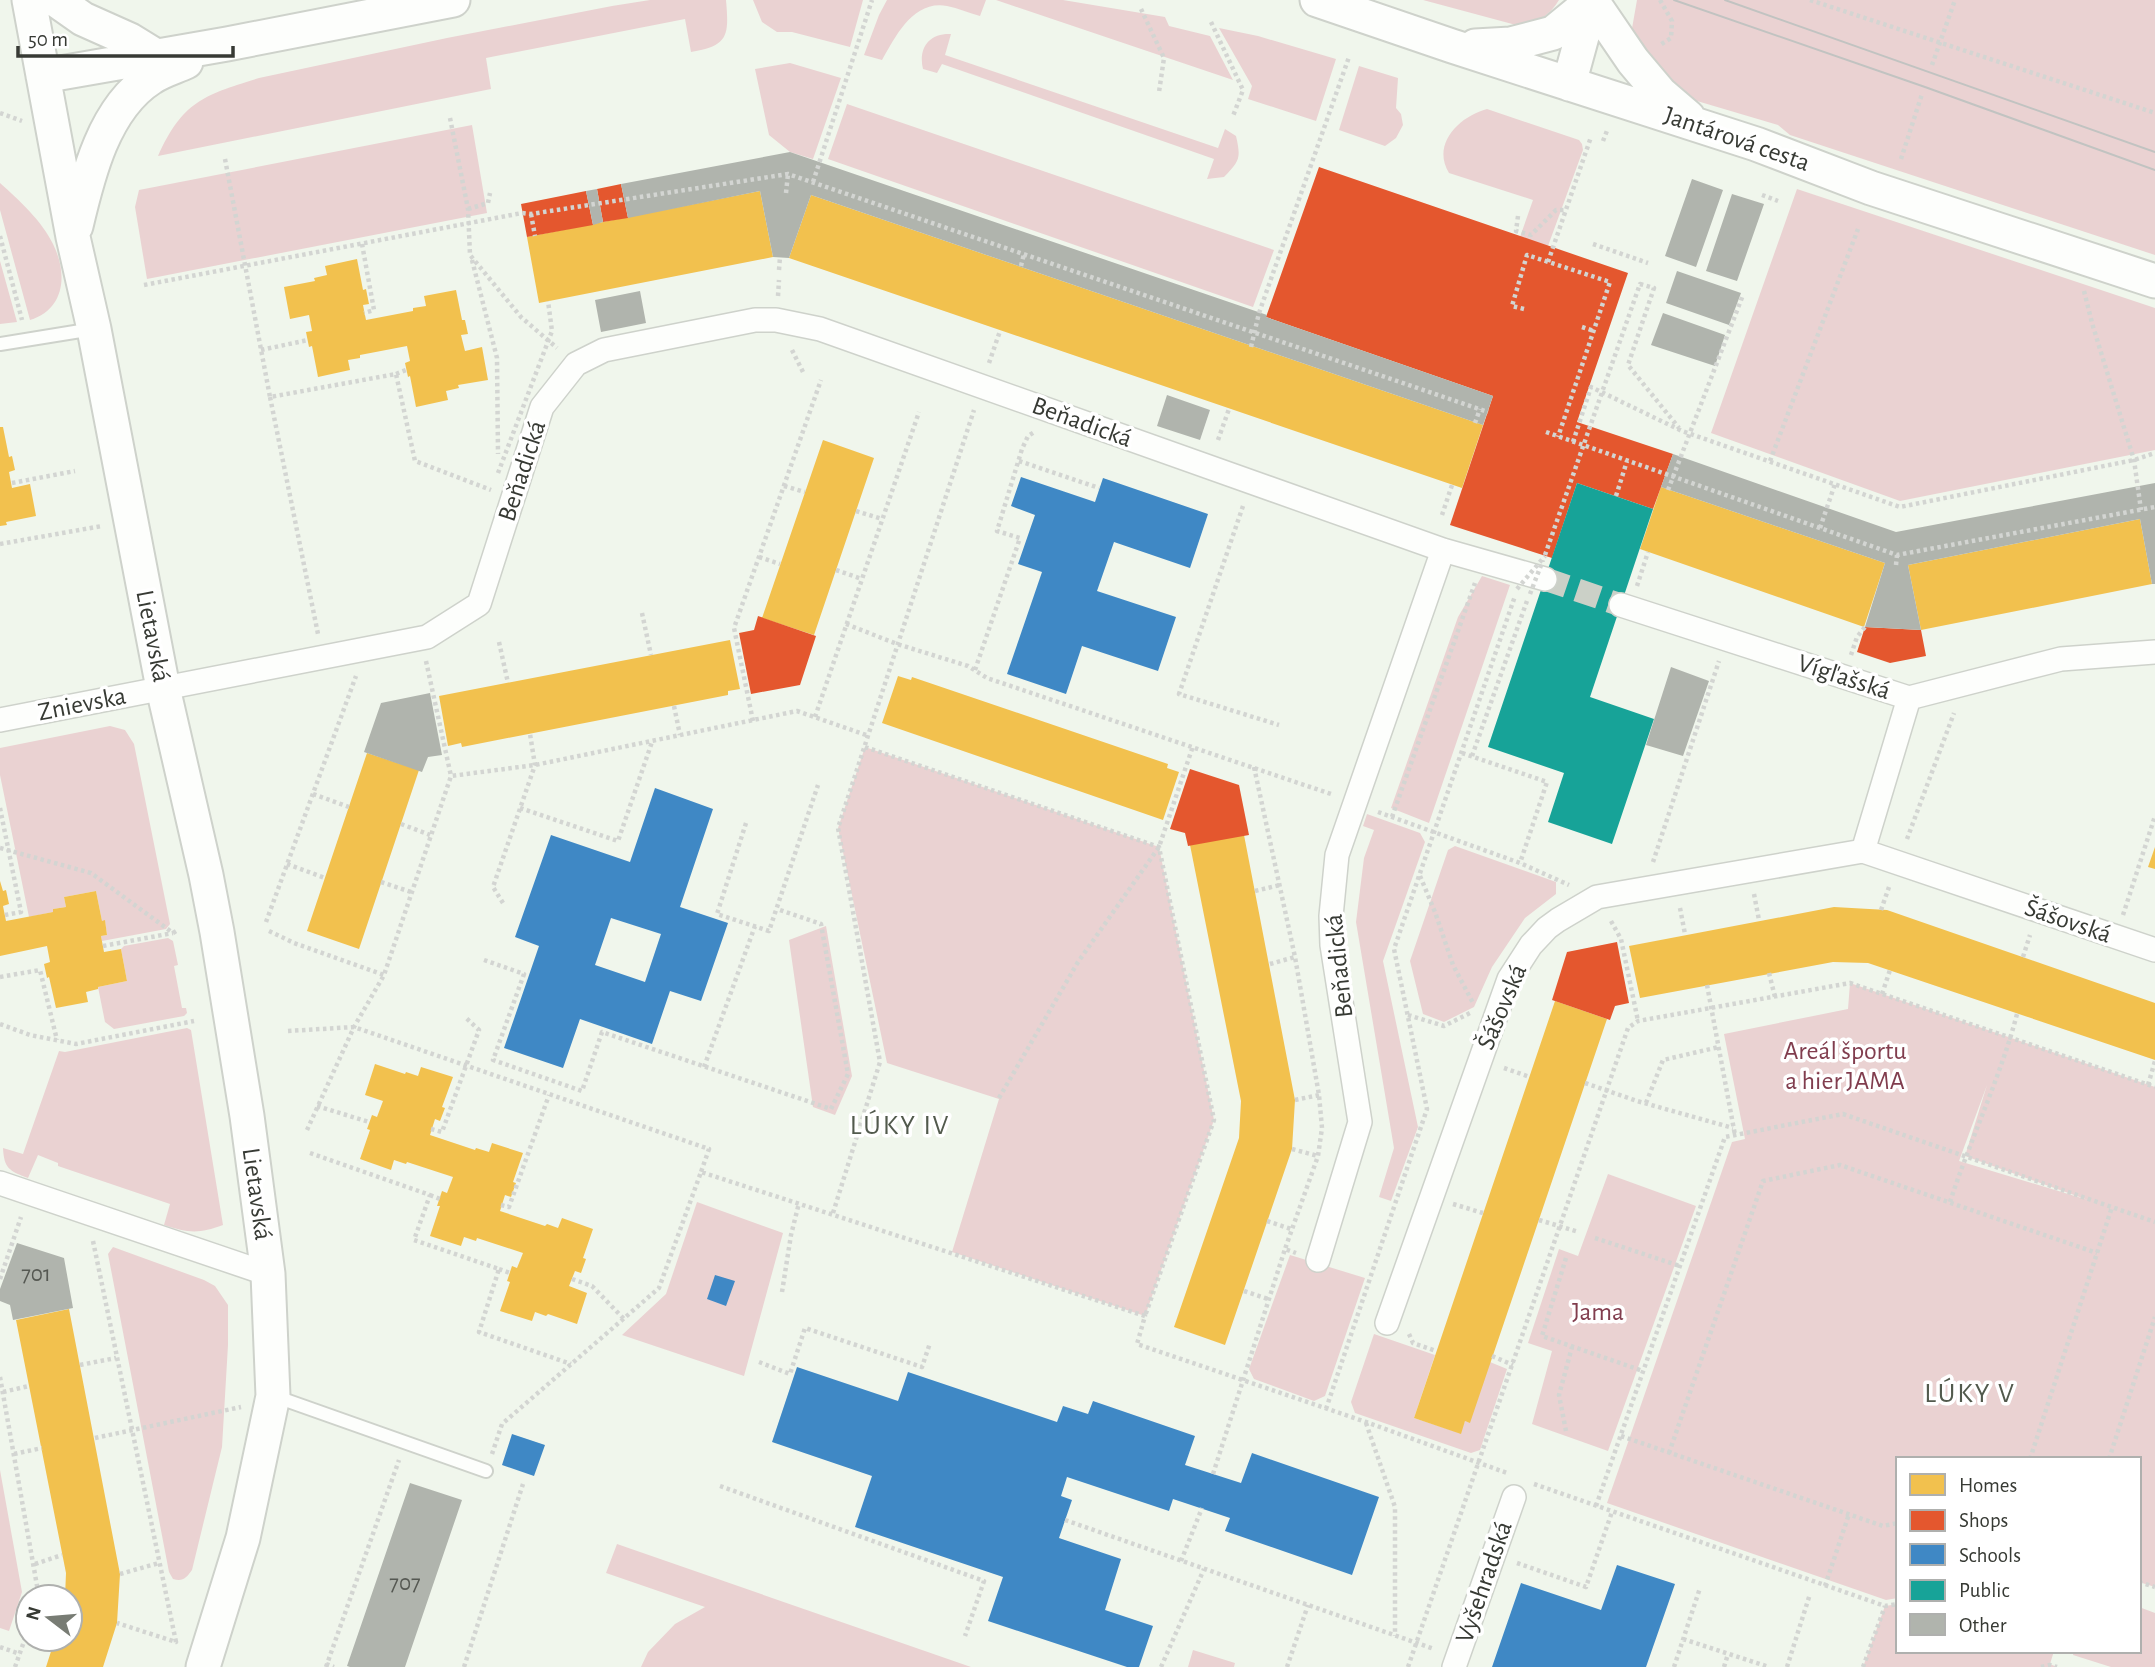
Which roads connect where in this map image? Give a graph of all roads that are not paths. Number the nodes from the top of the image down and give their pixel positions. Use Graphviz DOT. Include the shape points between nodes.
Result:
graph roads {
  1 [pos="29,0"];
  2 [pos="56,0"];
  3 [pos="453,0"];
  4 [pos="1317,0"];
  5 [pos="1592,0"];
  6 [pos="227,44"];
  7 [pos="1452,46"];
  8 [pos="156,57"];
  9 [pos="43,76"];
  10 [pos="1569,84"];
  11 [pos="1695,124"];
  12 [pos="73,237"];
  13 [pos="2155,281"];
  14 [pos="94,329"];
  15 [pos="0,344"];
  16 [pos="1443,550"];
  17 [pos="1537,587"];
  18 [pos="1628,599"];
  19 [pos="2155,652"];
  20 [pos="163,688"];
  21 [pos="1909,698"];
  22 [pos="0,720"];
  23 [pos="1863,851"];
  24 [pos="2155,950"];
  25 [pos="0,1183"];
  26 [pos="1318,1260"];
  27 [pos="268,1274"];
  28 [pos="1397,1327"];
  29 [pos="273,1396"];
  30 [pos="485,1471"];
  31 [pos="1521,1486"];
  32 [pos="1456,1662"];
  33 [pos="203,1667"];
  1 -- 9 [label="street, Lietavská"];
  2 -- 8 [label="street"];
  3 -- 6 [label="street"];
  4 -- 7 [label="street, Jantárová cesta"];
  5 -- 7 [label="street" via="1553,33 1511,44"];
  5 -- 10 [label="street"];
  5 -- 11 [label="street" via="1651,83"];
  6 -- 8 [label="street"];
  6 -- 12 [label="street" via="151,77 129,97 90,169"];
  7 -- 10 [label="street, Jantárová cesta"];
  8 -- 9 [label="street"];
  9 -- 12 [label="street, Lietavská"];
  10 -- 11 [label="street, Jantárová cesta"];
  11 -- 13 [label="street, Jantárová cesta" via="1871,188"];
  12 -- 14 [label="street, Lietavská"];
  14 -- 15 [label="lane"];
  14 -- 20 [label="street, Lietavská"];
  16 -- 17 [label="street" via="1483,561"];
  16 -- 20 [label="street, Beňadická" via="809,327 755,320 604,350 576,364 542,407 479,604 427,637"];
  16 -- 26 [label="street, Beňadická" via="1337,855 1332,945 1360,1122"];
  18 -- 21 [label="street, Vígľašská"];
  19 -- 21 [label="street, Vígľašská" via="2061,659"];
  20 -- 22 [label="street, Znievska"];
  20 -- 27 [label="street, Lietavská" via="217,932"];
  21 -- 23 [label="street"];
  23 -- 24 [label="street, Šášovská"];
  23 -- 28 [label="street, Šášovská" via="1597,897 1558,920 1531,944 1509,979"];
  25 -- 27 [label="street, Lietavská"];
  27 -- 29 [label="street, Lietavská"];
  29 -- 30 [label="lane"];
  29 -- 33 [label="street, Lietavská" via="243,1538"];
  31 -- 32 [label="street, Vyšehradská"];
}
